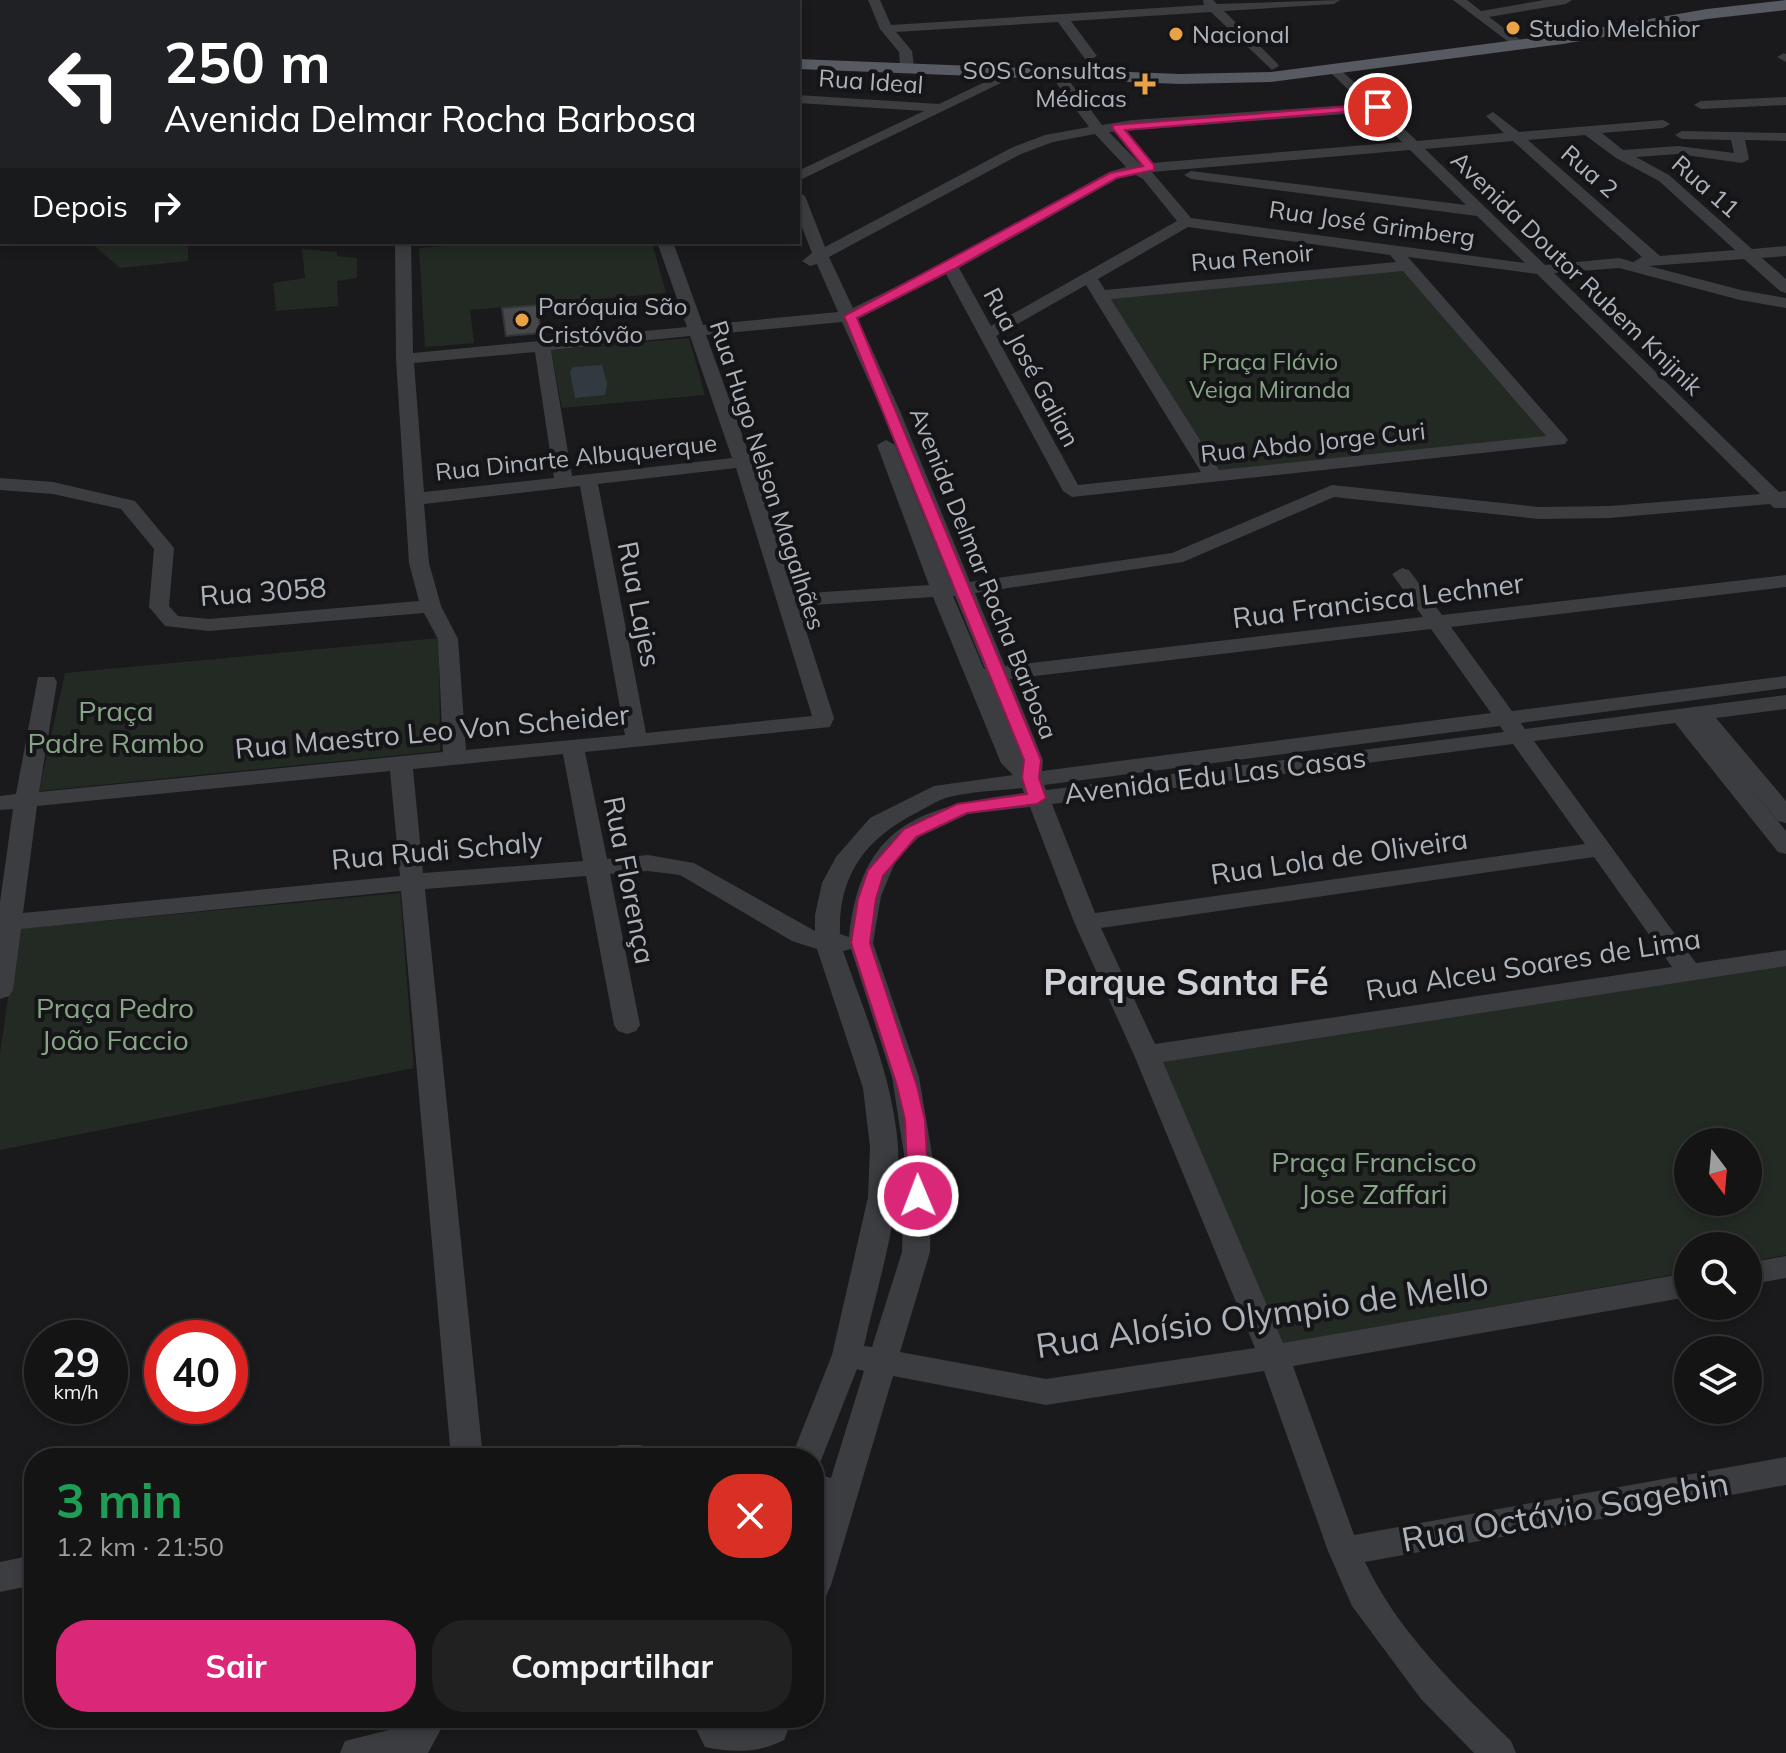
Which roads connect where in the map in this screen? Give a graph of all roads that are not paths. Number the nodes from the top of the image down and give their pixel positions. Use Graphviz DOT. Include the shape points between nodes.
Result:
graph roads {
  1 [pos="874,0"];
  2 [pos="1334,0"];
  3 [pos="1459,0"];
  4 [pos="1566,0"];
  5 [pos="1738,0"];
  6 [pos="1210,4"];
  7 [pos="1786,5"];
  8 [pos="1478,15"];
  9 [pos="1062,18"];
  10 [pos="886,29"];
  11 [pos="1512,41"];
  12 [pos="1090,56"];
  13 [pos="800,57"];
  14 [pos="907,62"];
  15 [pos="800,64"];
  16 [pos="1272,66"];
  17 [pos="1340,69"];
  18 [pos="1019,71"];
  19 [pos="1056,73"];
  20 [pos="1076,74"];
  21 [pos="800,99"];
  22 [pos="1786,101"];
  23 [pos="1701,105"];
  24 [pos="1378,107"];
  25 [pos="941,108"];
  26 [pos="1493,116"];
  27 [pos="1663,124"];
  28 [pos="1111,126"];
  29 [pos="1588,130"];
  30 [pos="1682,135"];
  31 [pos="1737,136"];
  32 [pos="1515,137"];
  33 [pos="1786,137"];
  34 [pos="1418,146"];
  35 [pos="1621,155"];
  36 [pos="966,162"];
  37 [pos="983,168"];
  38 [pos="1149,170"];
  39 [pos="800,176"];
  40 [pos="800,207"];
  41 [pos="873,211"];
  42 [pos="1487,213"];
  43 [pos="892,216"];
  44 [pos="1186,222"];
  45 [pos="407,244"];
  46 [pos="666,244"];
  47 [pos="809,247"];
  48 [pos="1394,251"];
  49 [pos="1786,251"];
  50 [pos="1748,255"];
  51 [pos="1656,261"];
  52 [pos="1619,263"];
  53 [pos="950,266"];
  54 [pos="1407,266"];
  55 [pos="1545,269"];
  56 [pos="1088,276"];
  57 [pos="1786,288"];
  58 [pos="1100,295"];
  59 [pos="1786,303"];
  60 [pos="843,317"];
  61 [pos="694,330"];
  62 [pos="988,334"];
  63 [pos="542,345"];
  64 [pos="405,359"];
  65 [pos="743,462"];
  66 [pos="1311,467"];
  67 [pos="1214,477"];
  68 [pos="588,478"];
  69 [pos="564,481"];
  70 [pos="0,484"];
  71 [pos="1072,491"];
  72 [pos="1332,491"];
  73 [pos="415,499"];
  74 [pos="1783,500"];
  75 [pos="1402,574"];
  76 [pos="1786,581"];
  77 [pos="951,590"];
  78 [pos="784,601"];
  79 [pos="431,606"];
  80 [pos="1436,621"];
  81 [pos="987,675"];
  82 [pos="46,682"];
  83 [pos="1786,682"];
  84 [pos="1786,702"];
  85 [pos="1690,714"];
  86 [pos="822,722"];
  87 [pos="1511,727"];
  88 [pos="637,741"];
  89 [pos="573,747"];
  90 [pos="455,758"];
  91 [pos="401,763"];
  92 [pos="1034,788"];
  93 [pos="26,801"];
  94 [pos="0,803"];
  95 [pos="1786,816"];
  96 [pos="1786,847"];
  97 [pos="1601,849"];
  98 [pos="597,865"];
  99 [pos="413,882"];
  100 [pos="4,922"];
  101 [pos="1086,922"];
  102 [pos="828,943"];
  103 [pos="861,943"];
  104 [pos="1786,958"];
  105 [pos="1690,973"];
  106 [pos="0,990"];
  107 [pos="627,1025"];
  108 [pos="1147,1055"];
  109 [pos="884,1147"];
  110 [pos="917,1150"];
  111 [pos="1786,1267"];
  112 [pos="1762,1271"];
  113 [pos="1674,1287"];
  114 [pos="847,1355"];
  115 [pos="1274,1357"];
  116 [pos="884,1361"];
  117 [pos="466,1448"];
  118 [pos="811,1448"];
  119 [pos="1786,1471"];
  120 [pos="827,1491"];
  121 [pos="824,1513"];
  122 [pos="1344,1551"];
  123 [pos="24,1572"];
  124 [pos="0,1577"];
  125 [pos="714,1728"];
  126 [pos="772,1728"];
  127 [pos="418,1737"];
  128 [pos="358,1753"];
  129 [pos="1498,1753"];
  1 -- 10 [label="street"];
  2 -- 6 [label="street"];
  3 -- 8 [label="street"];
  4 -- 8 [label="street"];
  5 -- 11 [label="main road"];
  6 -- 9 [label="street"];
  6 -- 16 [label="street"];
  7 -- 11 [label="main road"];
  8 -- 11 [label="street"];
  9 -- 10 [label="street"];
  9 -- 12 [label="street"];
  10 -- 14 [label="street" via="905,51"];
  11 -- 16 [label="main road"];
  11 -- 17 [label="main road"];
  13 -- 14 [label="main road"];
  14 -- 15 [label="main road"];
  14 -- 16 [label="main road" via="1212,71"];
  14 -- 18 [label="main road"];
  17 -- 20 [label="main road" via="1212,79"];
  17 -- 24 [label="street, Avenida Doutor Rubem Knijnik"];
  18 -- 19 [label="main road"];
  18 -- 25 [label="street"];
  19 -- 20 [label="main road"];
  19 -- 28 [label="street"];
  20 -- 28 [label="street"];
  21 -- 25 [label="street, Rua Ideal"];
  22 -- 23 [label="street"];
  24 -- 28 [label="street"];
  24 -- 34 [label="street, Avenida Doutor Rubem Knijnik"];
  25 -- 39 [label="street"];
  26 -- 32 [label="street, Rua 2"];
  27 -- 29 [label="street"];
  28 -- 36 [label="street" via="1034,134"];
  28 -- 37 [label="street" via="1050,138"];
  28 -- 38 [label="street"];
  29 -- 32 [label="street"];
  29 -- 35 [label="street, Rua 11"];
  30 -- 31 [label="street"];
  31 -- 33 [label="street"];
  31 -- 35 [label="street" via="1742,159 1678,150"];
  32 -- 34 [label="street"];
  32 -- 51 [label="street, Rua 2"];
  34 -- 38 [label="street"];
  34 -- 42 [label="street, Avenida Doutor Rubem Knijnik"];
  35 -- 50 [label="street, Rua 11" via="1664,178"];
  36 -- 37 [label="street"];
  36 -- 41 [label="street"];
  37 -- 43 [label="street"];
  38 -- 42 [label="street"];
  38 -- 44 [label="street"];
  38 -- 53 [label="street" via="1114,175"];
  40 -- 47 [label="street, Avenida Delmar Rocha Barbosa"];
  41 -- 43 [label="street"];
  41 -- 47 [label="street"];
  42 -- 55 [label="street, Avenida Doutor Rubem Knijnik"];
  43 -- 47 [label="street"];
  44 -- 48 [label="street, Rua José Grimberg"];
  44 -- 56 [label="street"];
  45 -- 64 [label="street"];
  46 -- 61 [label="street, Rua Hugo Nelson Magalhães"];
  47 -- 60 [label="street, Avenida Delmar Rocha Barbosa"];
  48 -- 54 [label="street"];
  48 -- 55 [label="street, Rua José Grimberg"];
  49 -- 50 [label="street"];
  50 -- 51 [label="street"];
  50 -- 57 [label="street, Rua 11"];
  51 -- 52 [label="street"];
  52 -- 55 [label="street, Rua José Grimberg"];
  52 -- 59 [label="street, Rua José Grimberg"];
  53 -- 60 [label="street"];
  53 -- 62 [label="street, Rua José Galian"];
  54 -- 58 [label="street, Rua Renoir"];
  54 -- 66 [label="street, Rua Abdo Jorge Curi" via="1559,440"];
  55 -- 74 [label="street, Avenida Doutor Rubem Knijnik"];
  56 -- 58 [label="street"];
  56 -- 62 [label="street"];
  58 -- 67 [label="street"];
  60 -- 61 [label="street"];
  60 -- 77 [label="street, Avenida Delmar Rocha Barbosa"];
  61 -- 63 [label="street"];
  61 -- 65 [label="street, Rua Hugo Nelson Magalhães"];
  62 -- 71 [label="street, Rua José Galian"];
  63 -- 64 [label="street"];
  63 -- 69 [label="street"];
  64 -- 73 [label="street"];
  65 -- 68 [label="street, Rua Dinarte Albuquerque"];
  65 -- 78 [label="street, Rua Hugo Nelson Magalhães"];
  66 -- 67 [label="street, Rua Abdo Jorge Curi"];
  66 -- 72 [label="street"];
  67 -- 71 [label="street, Rua Abdo Jorge Curi"];
  68 -- 69 [label="street, Rua Dinarte Albuquerque"];
  68 -- 88 [label="street, Rua Lajes"];
  69 -- 73 [label="street, Rua Dinarte Albuquerque"];
  70 -- 79 [label="street, Rua 3058" via="53,488 128,505 164,548 159,607 172,622 209,625"];
  72 -- 74 [label="street" via="1539,513"];
  72 -- 77 [label="street" via="1176,558"];
  73 -- 79 [label="street" via="419,563"];
  75 -- 80 [label="street"];
  76 -- 80 [label="street, Rua Francisca Lechner"];
  77 -- 78 [label="street"];
  77 -- 81 [label="street, Avenida Delmar Rocha Barbosa"];
  78 -- 86 [label="street, Rua Hugo Nelson Magalhães"];
  79 -- 90 [label="street" via="448,639"];
  80 -- 81 [label="street, Rua Francisca Lechner"];
  80 -- 87 [label="street"];
  81 -- 92 [label="street, Avenida Delmar Rocha Barbosa" via="1012,763"];
  82 -- 93 [label="street"];
  83 -- 87 [label="street, Avenida Edu Las Casas"];
  84 -- 85 [label="street, Avenida Edu Las Casas"];
  85 -- 87 [label="street, Avenida Edu Las Casas"];
  85 -- 95 [label="street"];
  85 -- 96 [label="street"];
  86 -- 88 [label="street, Rua Maestro Leo Von Scheider"];
  87 -- 92 [label="street, Avenida Edu Las Casas"];
  87 -- 97 [label="street"];
  88 -- 89 [label="street, Rua Maestro Leo Von Scheider"];
  89 -- 90 [label="street, Rua Maestro Leo Von Scheider"];
  89 -- 98 [label="street, Rua Florença"];
  90 -- 91 [label="street, Rua Maestro Leo Von Scheider"];
  91 -- 93 [label="street, Rua Maestro Leo Von Scheider"];
  91 -- 99 [label="street"];
  92 -- 101 [label="street, Avenida Delmar Rocha Barbosa"];
  92 -- 102 [label="street, Avenida Edu Las Casas" via="942,791 878,823 844,862 834,883"];
  92 -- 103 [label="street, Avenida Edu Las Casas" via="963,808 910,833 875,874"];
  93 -- 94 [label="street, Rua Maestro Leo Von Scheider"];
  93 -- 100 [label="street"];
  97 -- 101 [label="street, Rua Lola de Oliveira"];
  97 -- 105 [label="street"];
  98 -- 99 [label="street, Rua Rudi Schaly"];
  98 -- 102 [label="street, Rua Rudi Schaly" via="686,868 801,935"];
  98 -- 107 [label="street, Rua Florença"];
  99 -- 100 [label="street, Rua Rudi Schaly"];
  99 -- 117 [label="street"];
  100 -- 106 [label="street"];
  101 -- 108 [label="street, Avenida Delmar Rocha Barbosa"];
  102 -- 103 [label="street, Rua Rudi Schaly"];
  102 -- 109 [label="street, Avenida Edu Las Casas" via="876,1088"];
  103 -- 110 [label="street, Avenida Edu Las Casas" via="907,1086"];
  104 -- 105 [label="street, Rua Alceu Soares de Lima"];
  105 -- 108 [label="street, Rua Alceu Soares de Lima"];
  108 -- 115 [label="street, Avenida Delmar Rocha Barbosa"];
  109 -- 110 [label="street"];
  109 -- 114 [label="street, Avenida Edu Las Casas" via="882,1197"];
  110 -- 116 [label="street, Avenida Edu Las Casas" via="916,1252"];
  111 -- 112 [label="street"];
  113 -- 115 [label="street, Rua Aloísio Olympio de Mello"];
  114 -- 116 [label="street, Rua Aloísio Olympio de Mello"];
  114 -- 118 [label="street, Avenida Edu Las Casas"];
  115 -- 116 [label="street, Rua Aloísio Olympio de Mello" via="1046,1392"];
  115 -- 122 [label="street, Avenida Delmar Rocha Barbosa"];
  116 -- 120 [label="street, Avenida Edu Las Casas"];
  119 -- 122 [label="street, Rua Octávio Sagebin"];
  120 -- 121 [label="street, Avenida Edu Las Casas"];
  122 -- 129 [label="street, Avenida Delmar Rocha Barbosa" via="1364,1595 1433,1688"];
  123 -- 124 [label="street"];
  125 -- 126 [label="street" via="718,1735 757,1736"];
  127 -- 128 [label="street"];
}
